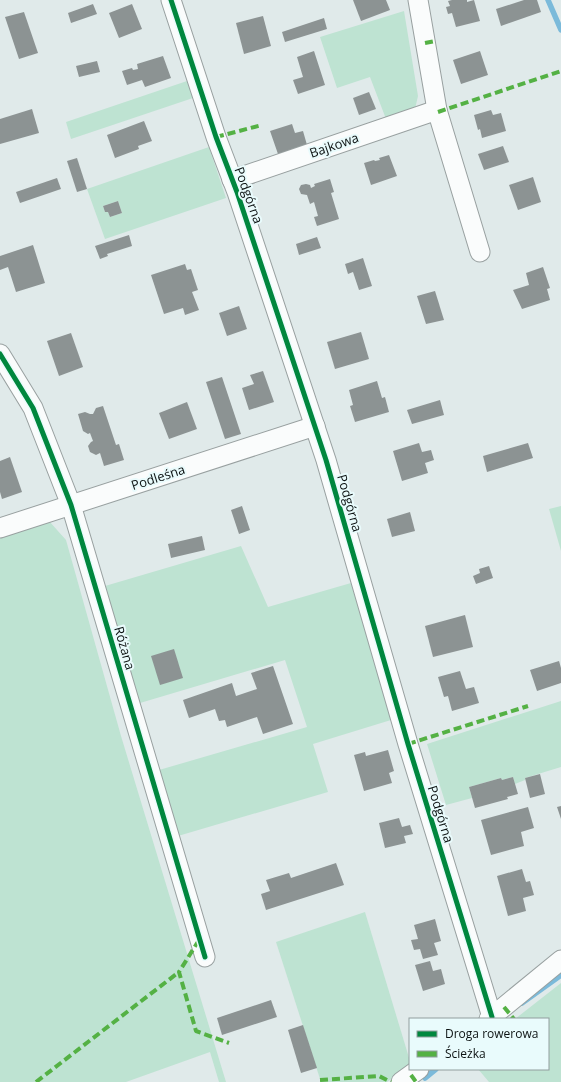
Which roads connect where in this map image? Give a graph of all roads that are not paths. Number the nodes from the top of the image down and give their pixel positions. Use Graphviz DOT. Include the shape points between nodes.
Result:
graph roads {
  1 [pos="171,0"];
  2 [pos="418,0"];
  3 [pos="437,110"];
  4 [pos="232,180"];
  5 [pos="480,252"];
  6 [pos="0,354"];
  7 [pos="316,426"];
  8 [pos="71,505"];
  9 [pos="0,528"];
  10 [pos="205,957"];
  11 [pos="561,960"];
  12 [pos="490,1018"];
  13 [pos="418,1070"];
  14 [pos="401,1082"];
  1 -- 4 [label="street, Podgórna"];
  2 -- 3 [label="street"];
  3 -- 4 [label="street, Bajkowa"];
  3 -- 5 [label="street"];
  4 -- 7 [label="street, Podgórna"];
  6 -- 8 [label="street, Różana" via="33,408"];
  7 -- 8 [label="street, Podleśna"];
  7 -- 12 [label="street, Podgórna"];
  8 -- 9 [label="street, Podleśna"];
  8 -- 10 [label="street, Różana"];
  11 -- 12 [label="street"];
  13 -- 14 [label="street"];
}
